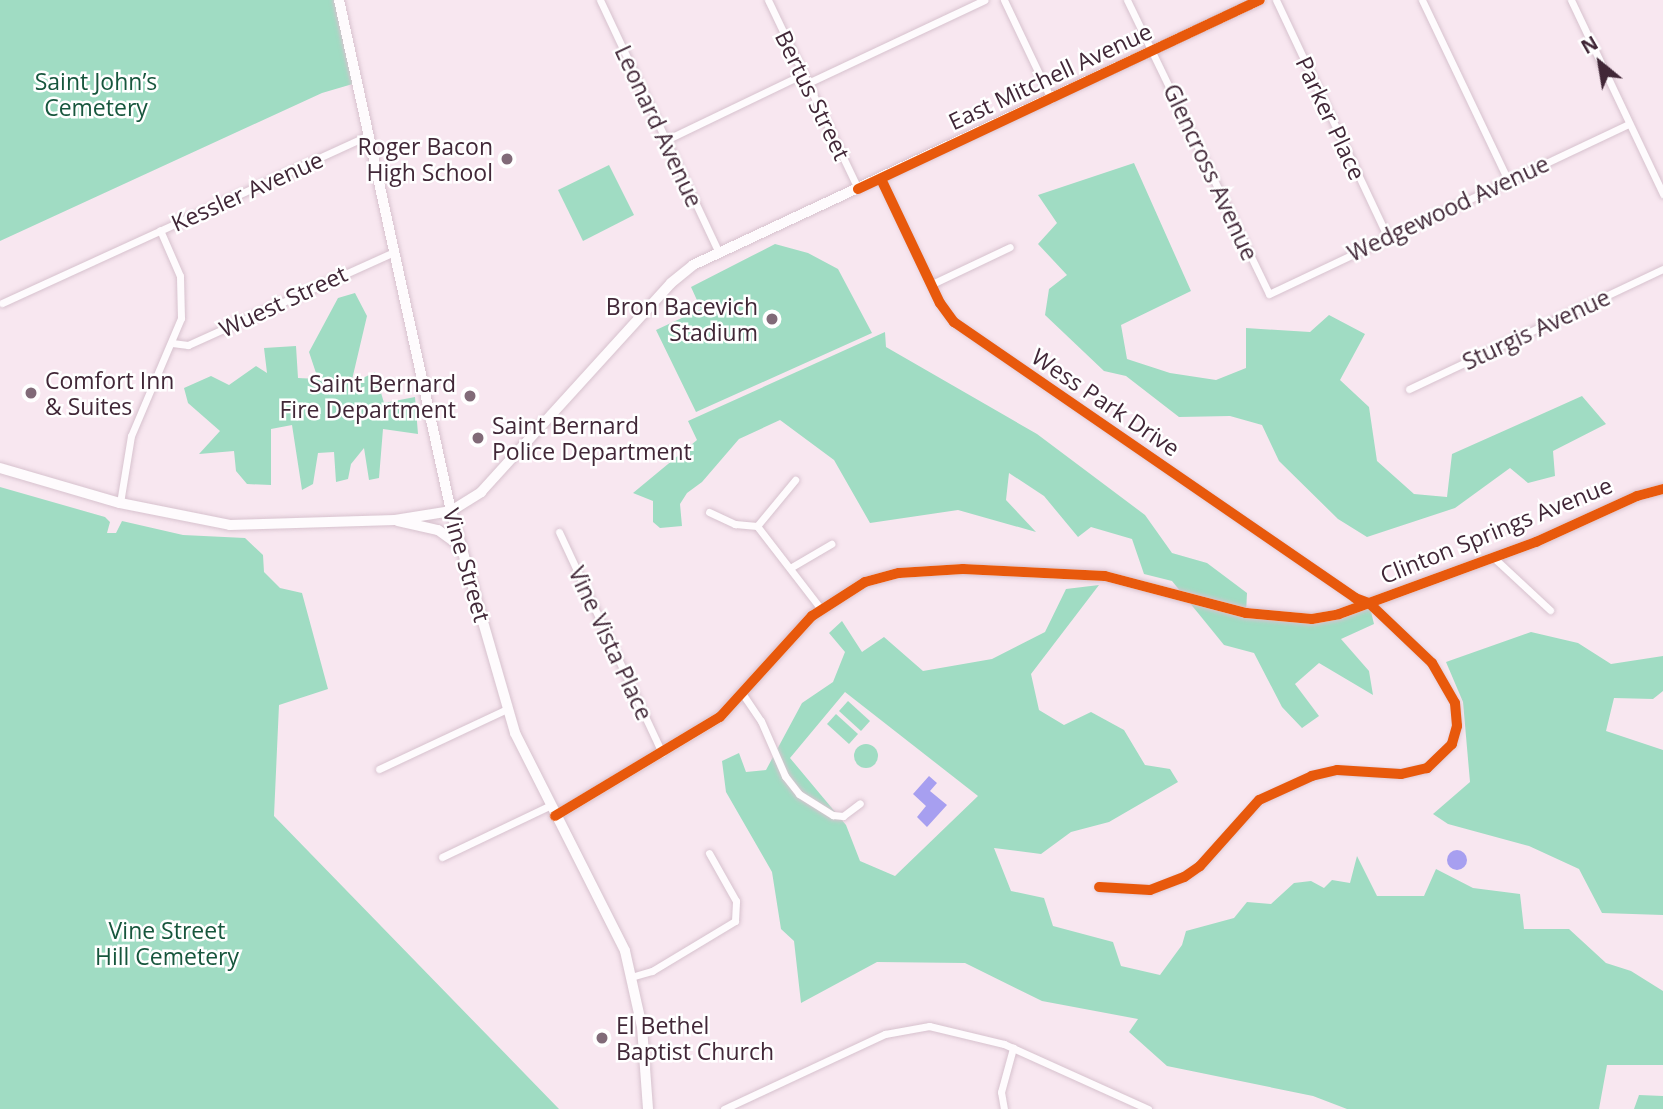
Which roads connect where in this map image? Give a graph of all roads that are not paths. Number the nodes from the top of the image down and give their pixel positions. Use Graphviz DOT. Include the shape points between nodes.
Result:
graph roads {
  1 [pos="340,0"];
  2 [pos="600,0"];
  3 [pos="768,0"];
  4 [pos="984,0"];
  5 [pos="1004,0"];
  6 [pos="1127,0"];
  7 [pos="1276,0"];
  8 [pos="1422,0"];
  9 [pos="1571,0"];
  10 [pos="1253,1"];
  11 [pos="1153,50"];
  12 [pos="803,74"];
  13 [pos="808,83"];
  14 [pos="1051,99"];
  15 [pos="1629,124"];
  16 [pos="367,136"];
  17 [pos="666,140"];
  18 [pos="881,179"];
  19 [pos="1508,180"];
  20 [pos="858,189"];
  21 [pos="1663,194"];
  22 [pos="160,230"];
  23 [pos="1387,236"];
  24 [pos="1010,247"];
  25 [pos="394,252"];
  26 [pos="719,253"];
  27 [pos="1663,269"];
  28 [pos="932,284"];
  29 [pos="1269,294"];
  30 [pos="2,303"];
  31 [pos="172,344"];
  32 [pos="1409,389"];
  33 [pos="0,468"];
  34 [pos="795,480"];
  35 [pos="1663,489"];
  36 [pos="120,503"];
  37 [pos="451,511"];
  38 [pos="709,512"];
  39 [pos="395,520"];
  40 [pos="757,526"];
  41 [pos="559,533"];
  42 [pos="831,544"];
  43 [pos="461,548"];
  44 [pos="1493,557"];
  45 [pos="790,568"];
  46 [pos="1369,603"];
  47 [pos="821,608"];
  48 [pos="1550,610"];
  49 [pos="744,696"];
  50 [pos="507,709"];
  51 [pos="662,754"];
  52 [pos="379,769"];
  53 [pos="860,803"];
  54 [pos="552,811"];
  55 [pos="709,853"];
  56 [pos="442,857"];
  57 [pos="1099,887"];
  58 [pos="631,977"];
  59 [pos="1013,1048"];
  60 [pos="648,1109"];
  61 [pos="724,1109"];
  62 [pos="1004,1109"];
  63 [pos="1148,1109"];
  1 -- 16 [label="street, Vine Street"];
  2 -- 17 [label="street, Leonard Avenue"];
  3 -- 12 [label="street, Bertus Street"];
  4 -- 13 [label="street"];
  5 -- 14 [label="street"];
  6 -- 11 [label="street, Glencross Avenue"];
  7 -- 23 [label="street, Parker Place"];
  8 -- 19 [label="street"];
  9 -- 15 [label="street"];
  10 -- 11 [label="street, East Mitchell Avenue"];
  11 -- 14 [label="street, East Mitchell Avenue"];
  11 -- 29 [label="street, Glencross Avenue"];
  12 -- 13 [label="street, Bertus Street"];
  12 -- 17 [label="street"];
  13 -- 20 [label="street, Bertus Street"];
  14 -- 18 [label="street, East Mitchell Avenue"];
  15 -- 19 [label="street, Wedgewood Avenue"];
  15 -- 21 [label="street"];
  16 -- 22 [label="street, Kessler Avenue"];
  16 -- 25 [label="street, Vine Street"];
  17 -- 26 [label="street, Leonard Avenue"];
  18 -- 20 [label="street, East Mitchell Avenue"];
  18 -- 28 [label="street, Wess Park Drive"];
  19 -- 23 [label="street, Wedgewood Avenue"];
  20 -- 26 [label="street, East Mitchell Avenue"];
  22 -- 30 [label="street"];
  22 -- 31 [label="street, Kessler Avenue" via="182,287 181,318"];
  23 -- 29 [label="street, Wedgewood Avenue"];
  24 -- 28 [label="street"];
  25 -- 31 [label="street, Wuest Street" via="188,345"];
  25 -- 37 [label="street, Vine Street"];
  26 -- 37 [label="street, East Mitchell Avenue" via="671,283 502,471 476,497"];
  27 -- 32 [label="street, Sturgis Avenue"];
  28 -- 46 [label="street, Wess Park Drive" via="947,313 963,330"];
  31 -- 36 [label="street, Kessler Avenue" via="131,436"];
  33 -- 36 [label="street"];
  34 -- 40 [label="street"];
  35 -- 44 [label="street, Clinton Springs Avenue"];
  36 -- 39 [label="street" via="230,525"];
  37 -- 39 [label="street"];
  37 -- 43 [label="street, Vine Street"];
  38 -- 40 [label="street" via="735,524"];
  39 -- 43 [label="street" via="438,530"];
  40 -- 45 [label="street"];
  41 -- 51 [label="street, Vine Vista Place"];
  42 -- 45 [label="street"];
  43 -- 50 [label="street, Vine Street"];
  44 -- 46 [label="street, Clinton Springs Avenue"];
  44 -- 48 [label="street"];
  45 -- 47 [label="street"];
  46 -- 47 [label="street, Clinton Springs Avenue" via="1331,616 1292,620 1105,576 963,569 887,576 854,587"];
  46 -- 57 [label="street, Wess Park Drive" via="1446,682 1457,726 1445,754 1413,773 1347,769 1312,776 1259,800 1200,866 1184,877 1150,890"];
  47 -- 49 [label="street, Clinton Springs Avenue" via="786,642"];
  49 -- 51 [label="street, Clinton Springs Avenue" via="705,729"];
  49 -- 53 [label="street" via="764,726 785,776 799,793 832,815 843,816"];
  50 -- 52 [label="street"];
  50 -- 54 [label="street, Vine Street"];
  51 -- 54 [label="street, Clinton Springs Avenue"];
  54 -- 56 [label="street"];
  54 -- 58 [label="street, Vine Street" via="621,940"];
  55 -- 58 [label="street" via="736,901 735,921 652,971"];
  58 -- 60 [label="street, Vine Street" via="642,1027"];
  59 -- 61 [label="street" via="946,1027 912,1026"];
  59 -- 62 [label="street" via="1001,1092"];
  59 -- 63 [label="street"];
}
